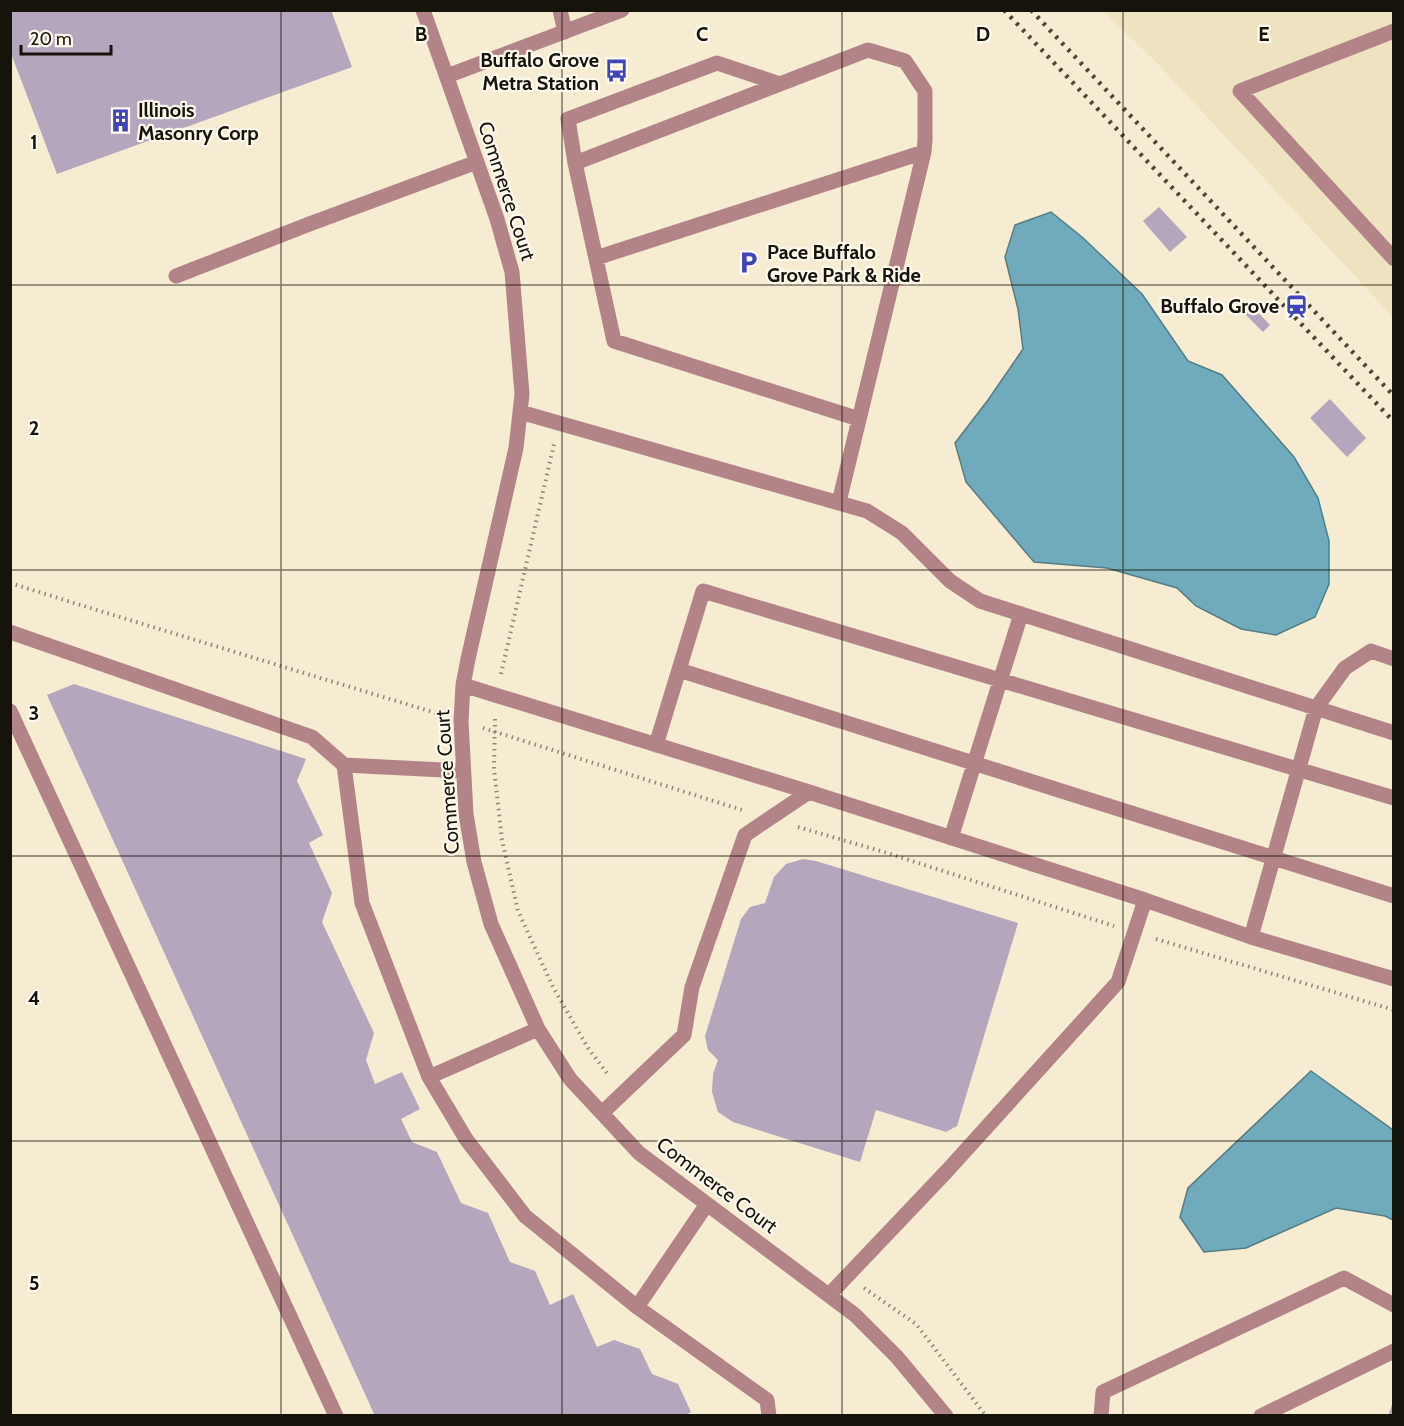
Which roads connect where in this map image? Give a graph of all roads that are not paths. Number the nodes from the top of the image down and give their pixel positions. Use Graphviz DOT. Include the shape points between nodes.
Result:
graph roads {
  1 [pos="423,10"];
  2 [pos="560,10"];
  3 [pos="622,10"];
  4 [pos="1394,31"];
  5 [pos="565,32"];
  6 [pos="447,76"];
  7 [pos="780,84"];
  8 [pos="924,152"];
  9 [pos="477,162"];
  10 [pos="575,163"];
  11 [pos="596,258"];
  12 [pos="1394,260"];
  13 [pos="176,276"];
  14 [pos="520,412"];
  15 [pos="859,419"];
  16 [pos="839,502"];
  17 [pos="1021,614"];
  18 [pos="10,632"];
  19 [pos="1394,659"];
  20 [pos="679,670"];
  21 [pos="1000,680"];
  22 [pos="463,685"];
  23 [pos="1316,708"];
  24 [pos="10,711"];
  25 [pos="1394,733"];
  26 [pos="656,745"];
  27 [pos="974,764"];
  28 [pos="344,765"];
  29 [pos="1299,769"];
  30 [pos="463,771"];
  31 [pos="809,792"];
  32 [pos="1394,798"];
  33 [pos="951,838"];
  34 [pos="1273,858"];
  35 [pos="1394,896"];
  36 [pos="1145,900"];
  37 [pos="1251,937"];
  38 [pos="1394,979"];
  39 [pos="538,1029"];
  40 [pos="429,1077"];
  41 [pos="602,1113"];
  42 [pos="707,1204"];
  43 [pos="829,1295"];
  44 [pos="1394,1305"];
  45 [pos="637,1307"];
  46 [pos="1394,1351"];
  47 [pos="336,1416"];
  48 [pos="769,1416"];
  49 [pos="946,1416"];
  50 [pos="1101,1416"];
  51 [pos="1261,1416"];
  1 -- 6 [label="lane, Commerce Court"];
  2 -- 5 [label="lane"];
  3 -- 5 [label="lane"];
  4 -- 12 [label="lane" via="1240,91"];
  5 -- 6 [label="lane"];
  6 -- 9 [label="lane, Commerce Court"];
  7 -- 8 [label="lane" via="868,50 905,61 925,91"];
  7 -- 10 [label="lane"];
  7 -- 10 [label="lane" via="717,63 568,119"];
  8 -- 11 [label="lane"];
  8 -- 15 [label="lane"];
  9 -- 13 [label="lane"];
  9 -- 14 [label="lane, Commerce Court" via="512,272 522,394"];
  10 -- 11 [label="lane"];
  11 -- 15 [label="lane" via="614,341"];
  14 -- 16 [label="lane"];
  14 -- 22 [label="lane, Commerce Court" via="516,448"];
  15 -- 16 [label="lane"];
  16 -- 17 [label="lane" via="867,510 902,532 950,582 980,601"];
  17 -- 21 [label="lane"];
  17 -- 23 [label="lane"];
  18 -- 28 [label="lane" via="312,737"];
  19 -- 23 [label="lane" via="1371,651 1345,669"];
  20 -- 21 [label="lane" via="703,591"];
  20 -- 26 [label="lane"];
  20 -- 27 [label="lane"];
  21 -- 27 [label="lane"];
  21 -- 29 [label="lane"];
  22 -- 26 [label="lane"];
  22 -- 30 [label="lane, Commerce Court"];
  23 -- 25 [label="lane"];
  23 -- 29 [label="lane"];
  24 -- 47 [label="lane"];
  26 -- 31 [label="lane"];
  27 -- 33 [label="lane"];
  27 -- 34 [label="lane"];
  28 -- 30 [label="lane"];
  28 -- 40 [label="lane" via="362,903"];
  29 -- 32 [label="lane"];
  29 -- 34 [label="lane"];
  30 -- 39 [label="lane, Commerce Court" via="474,862 491,924"];
  31 -- 33 [label="lane"];
  31 -- 41 [label="lane" via="745,835 692,987 684,1035"];
  33 -- 36 [label="lane"];
  34 -- 35 [label="lane"];
  34 -- 37 [label="lane"];
  36 -- 37 [label="lane"];
  36 -- 43 [label="lane" via="1118,982"];
  37 -- 38 [label="lane"];
  39 -- 40 [label="lane"];
  39 -- 41 [label="lane, Commerce Court" via="570,1079"];
  40 -- 45 [label="lane" via="466,1139 525,1216"];
  41 -- 42 [label="lane, Commerce Court" via="639,1153"];
  42 -- 43 [label="lane, Commerce Court"];
  42 -- 45 [label="lane"];
  43 -- 49 [label="lane, Commerce Court" via="897,1357"];
  44 -- 50 [label="lane" via="1344,1278 1103,1392"];
  45 -- 48 [label="lane" via="767,1400"];
  46 -- 51 [label="lane"];
}
